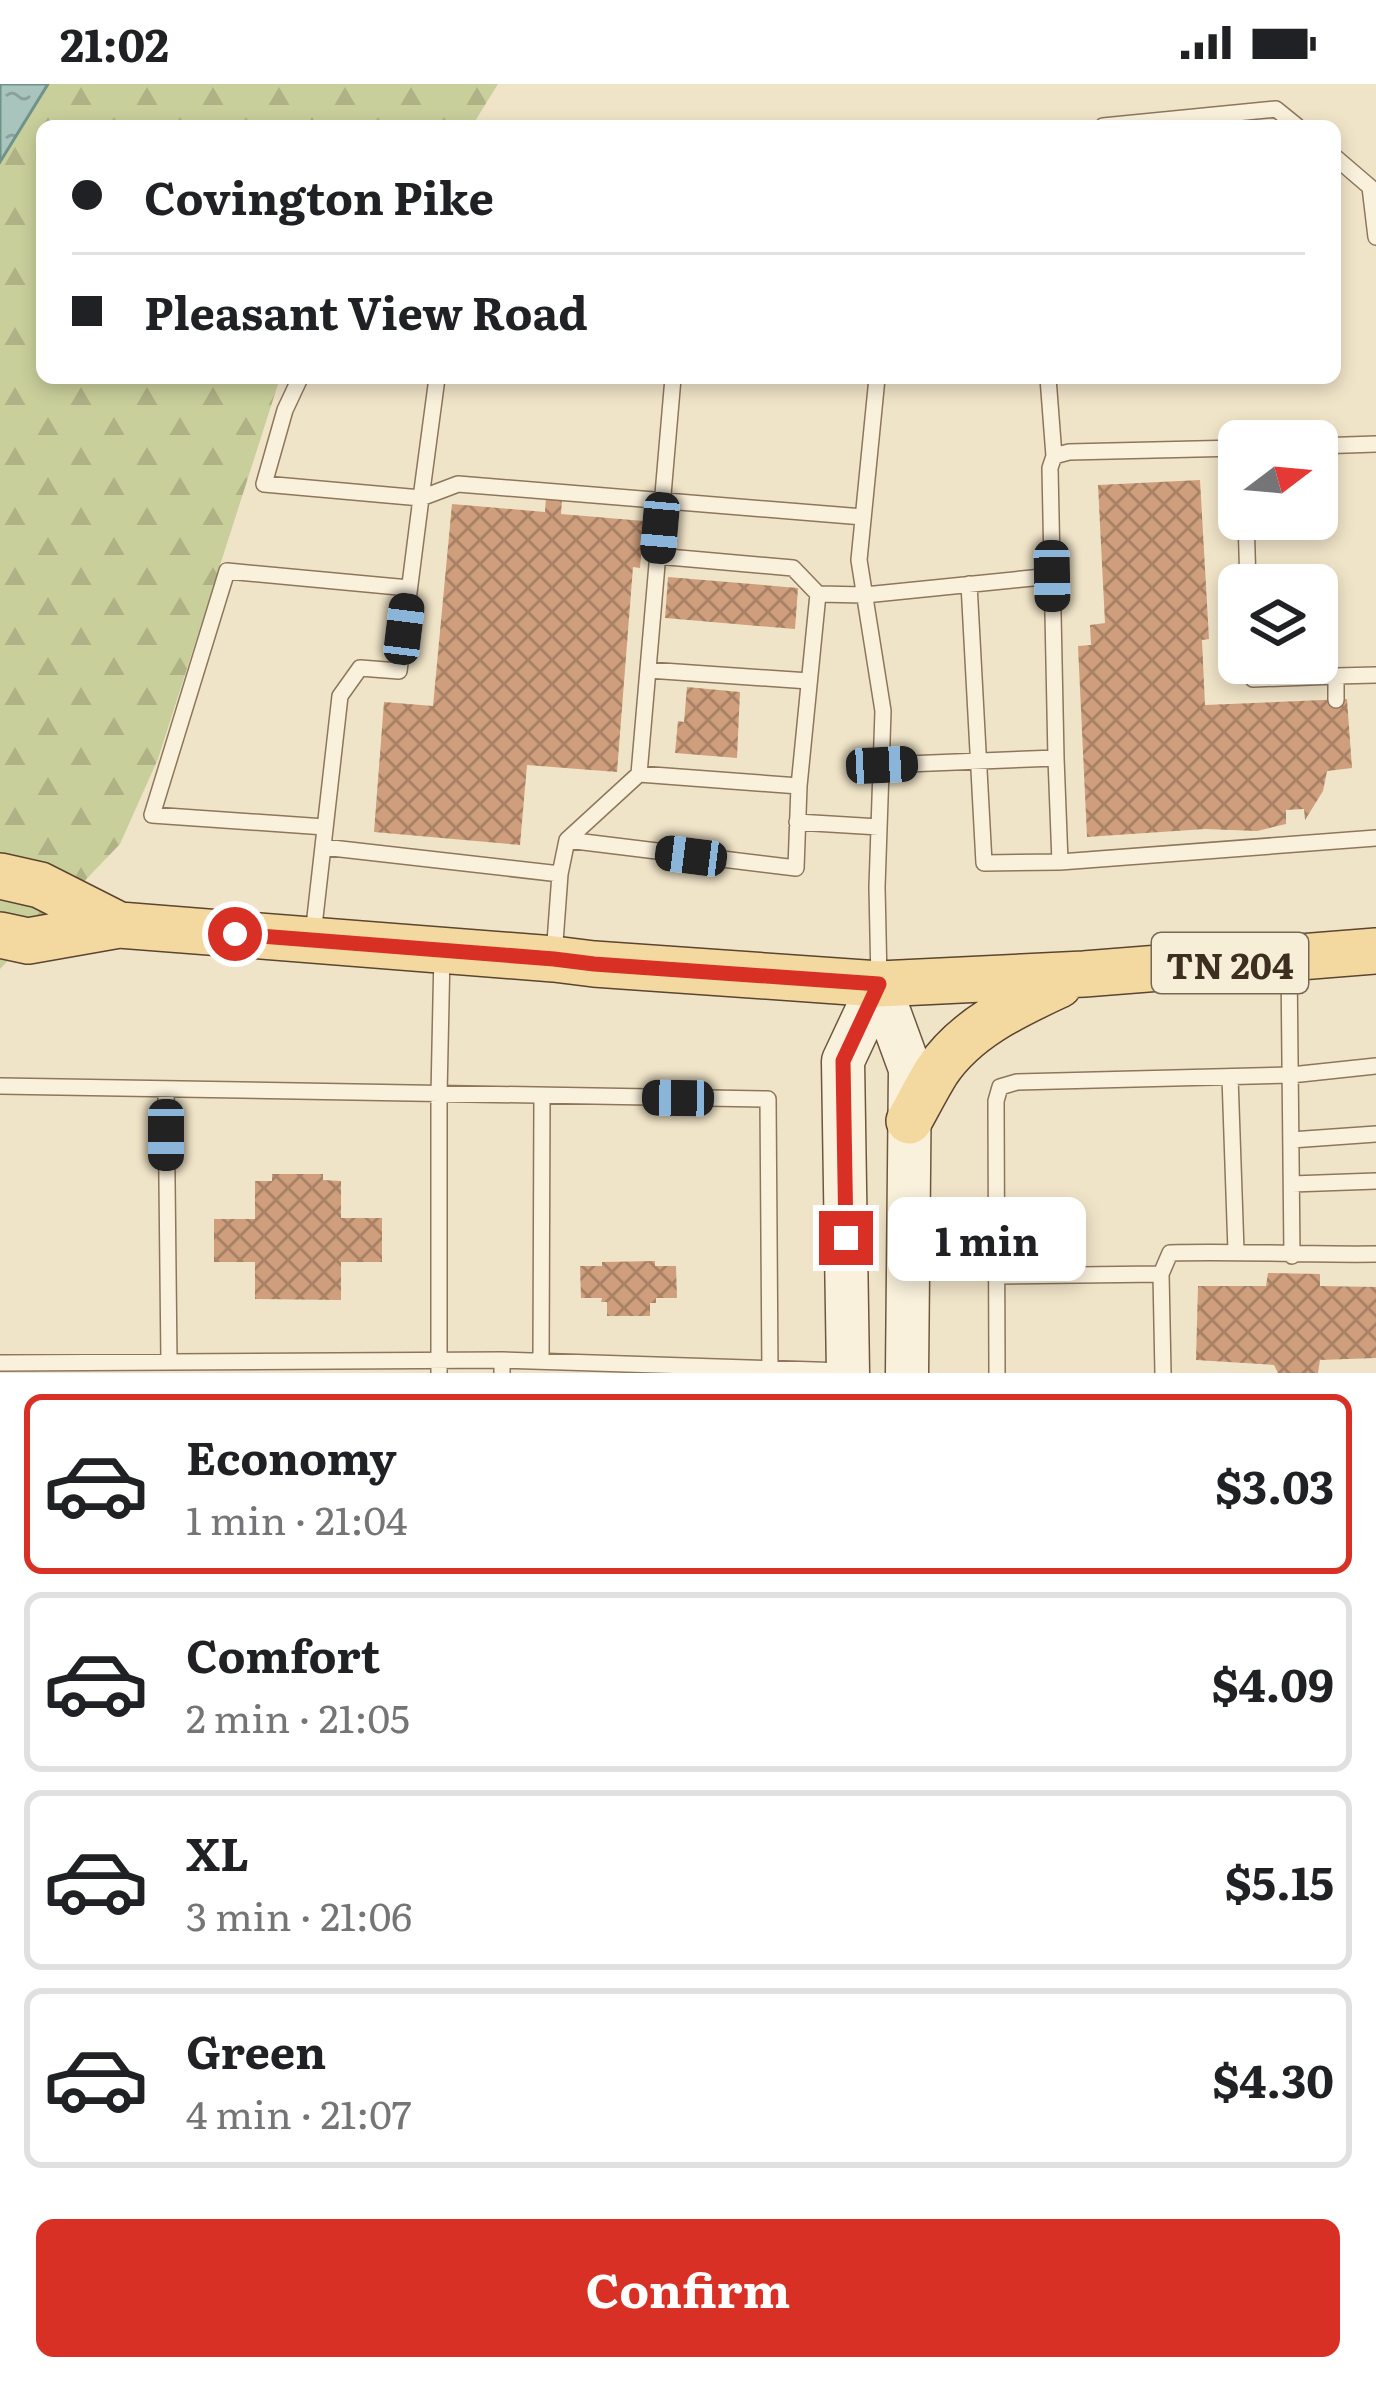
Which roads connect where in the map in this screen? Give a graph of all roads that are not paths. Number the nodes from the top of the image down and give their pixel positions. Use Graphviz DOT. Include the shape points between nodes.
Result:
graph roads {
  1 [pos="1164,120"];
  2 [pos="1290,120"];
  3 [pos="1341,163"];
  4 [pos="1376,237"];
  5 [pos="298,384"];
  6 [pos="436,384"];
  7 [pos="672,384"];
  8 [pos="876,384"];
  9 [pos="1048,384"];
  10 [pos="1376,444"];
  11 [pos="1338,445"];
  12 [pos="1218,448"];
  13 [pos="1054,456"];
  14 [pos="421,498"];
  15 [pos="662,500"];
  16 [pos="863,517"];
  17 [pos="657,556"];
  18 [pos="1052,576"];
  19 [pos="969,584"];
  20 [pos="409,588"];
  21 [pos="818,594"];
  22 [pos="865,595"];
  23 [pos="648,670"];
  24 [pos="1376,674"];
  25 [pos="1338,676"];
  26 [pos="808,682"];
  27 [pos="1336,684"];
  28 [pos="1336,700"];
  29 [pos="1056,758"];
  30 [pos="980,760"];
  31 [pos="882,765"];
  32 [pos="639,774"];
  33 [pos="799,786"];
  34 [pos="797,822"];
  35 [pos="325,827"];
  36 [pos="880,827"];
  37 [pos="1376,838"];
  38 [pos="567,840"];
  39 [pos="323,847"];
  40 [pos="1060,862"];
  41 [pos="560,874"];
  42 [pos="20,880"];
  43 [pos="119,925"];
  44 [pos="14,938"];
  45 [pos="312,940"];
  46 [pos="442,950"];
  47 [pos="1376,951"];
  48 [pos="554,959"];
  49 [pos="1289,959"];
  50 [pos="1084,974"];
  51 [pos="879,984"];
  52 [pos="1376,1066"];
  53 [pos="1291,1075"];
  54 [pos="1229,1077"];
  55 [pos="0,1086"];
  56 [pos="166,1090"];
  57 [pos="439,1095"];
  58 [pos="542,1096"];
  59 [pos="909,1121"];
  60 [pos="1376,1134"];
  61 [pos="1292,1140"];
  62 [pos="1376,1180"];
  63 [pos="1292,1184"];
  64 [pos="1236,1251"];
  65 [pos="1376,1254"];
  66 [pos="1292,1256"];
  67 [pos="1161,1274"];
  68 [pos="997,1276"];
  69 [pos="541,1361"];
  70 [pos="169,1362"];
  71 [pos="0,1364"];
  72 [pos="440,1366"];
  73 [pos="502,1366"];
  74 [pos="62,1368"];
  75 [pos="770,1371"];
  76 [pos="848,1372"];
  77 [pos="862,1373"];
  78 [pos="907,1373"];
  79 [pos="997,1373"];
  80 [pos="1162,1373"];
  1 -- 2 [label="lane" via="1276,109"];
  3 -- 4 [label="lane" via="1370,187"];
  5 -- 14 [label="lane" via="264,484"];
  6 -- 14 [label="lane"];
  7 -- 15 [label="lane"];
  8 -- 16 [label="lane"];
  9 -- 13 [label="lane"];
  10 -- 11 [label="lane"];
  12 -- 13 [label="lane"];
  13 -- 18 [label="lane"];
  14 -- 15 [label="lane" via="458,484"];
  14 -- 20 [label="lane"];
  15 -- 16 [label="lane"];
  15 -- 17 [label="lane"];
  16 -- 22 [label="lane"];
  17 -- 21 [label="lane" via="794,568"];
  17 -- 23 [label="lane"];
  18 -- 19 [label="lane"];
  18 -- 29 [label="lane"];
  19 -- 22 [label="lane"];
  19 -- 30 [label="lane"];
  20 -- 35 [label="lane" via="399,671 359,668 340,696"];
  20 -- 35 [label="lane" via="227,571 152,815"];
  21 -- 22 [label="lane"];
  21 -- 26 [label="lane"];
  22 -- 31 [label="lane" via="883,711"];
  23 -- 26 [label="lane"];
  23 -- 32 [label="lane"];
  24 -- 25 [label="lane"];
  26 -- 33 [label="lane"];
  27 -- 28 [label="lane"];
  29 -- 30 [label="lane"];
  29 -- 40 [label="lane"];
  30 -- 31 [label="lane"];
  30 -- 40 [label="lane" via="984,863"];
  31 -- 36 [label="lane"];
  32 -- 33 [label="lane"];
  32 -- 38 [label="lane"];
  33 -- 34 [label="lane"];
  34 -- 36 [label="lane"];
  34 -- 38 [label="lane" via="796,868"];
  35 -- 39 [label="lane"];
  36 -- 51 [label="lane"];
  37 -- 40 [label="lane"];
  38 -- 41 [label="lane"];
  39 -- 41 [label="lane"];
  39 -- 45 [label="lane"];
  41 -- 48 [label="lane"];
  42 -- 43 [label="main road, TN 204"];
  43 -- 44 [label="main road, TN 204"];
  43 -- 45 [label="main road, TN 204"];
  45 -- 46 [label="main road, TN 204"];
  46 -- 48 [label="main road, TN 204"];
  46 -- 57 [label="lane"];
  47 -- 49 [label="main road, TN 204"];
  48 -- 51 [label="main road, TN 204"];
  49 -- 50 [label="main road, TN 204"];
  49 -- 53 [label="lane"];
  50 -- 51 [label="main road, TN 204"];
  50 -- 59 [label="main road" via="1004,1010 969,1036 938,1069"];
  51 -- 59 [label="main road" via="910,1069"];
  51 -- 76 [label="main road" via="843,1061"];
  52 -- 53 [label="lane"];
  53 -- 54 [label="lane"];
  53 -- 61 [label="lane"];
  54 -- 64 [label="lane"];
  54 -- 68 [label="lane" via="1000,1087"];
  55 -- 56 [label="lane"];
  56 -- 57 [label="lane"];
  56 -- 70 [label="lane"];
  57 -- 58 [label="lane"];
  57 -- 72 [label="lane"];
  58 -- 69 [label="lane"];
  58 -- 75 [label="lane" via="768,1100"];
  59 -- 78 [label="main road"];
  60 -- 61 [label="lane"];
  61 -- 63 [label="lane"];
  62 -- 63 [label="lane"];
  63 -- 66 [label="lane"];
  64 -- 66 [label="lane"];
  64 -- 67 [label="lane" via="1170,1253"];
  65 -- 66 [label="lane"];
  67 -- 68 [label="lane"];
  67 -- 80 [label="lane"];
  68 -- 79 [label="lane"];
  69 -- 73 [label="lane"];
  69 -- 75 [label="lane"];
  70 -- 72 [label="lane"];
  70 -- 74 [label="lane"];
  71 -- 74 [label="lane"];
  72 -- 73 [label="lane"];
  75 -- 76 [label="lane"];
  76 -- 77 [label="main road"];
}
